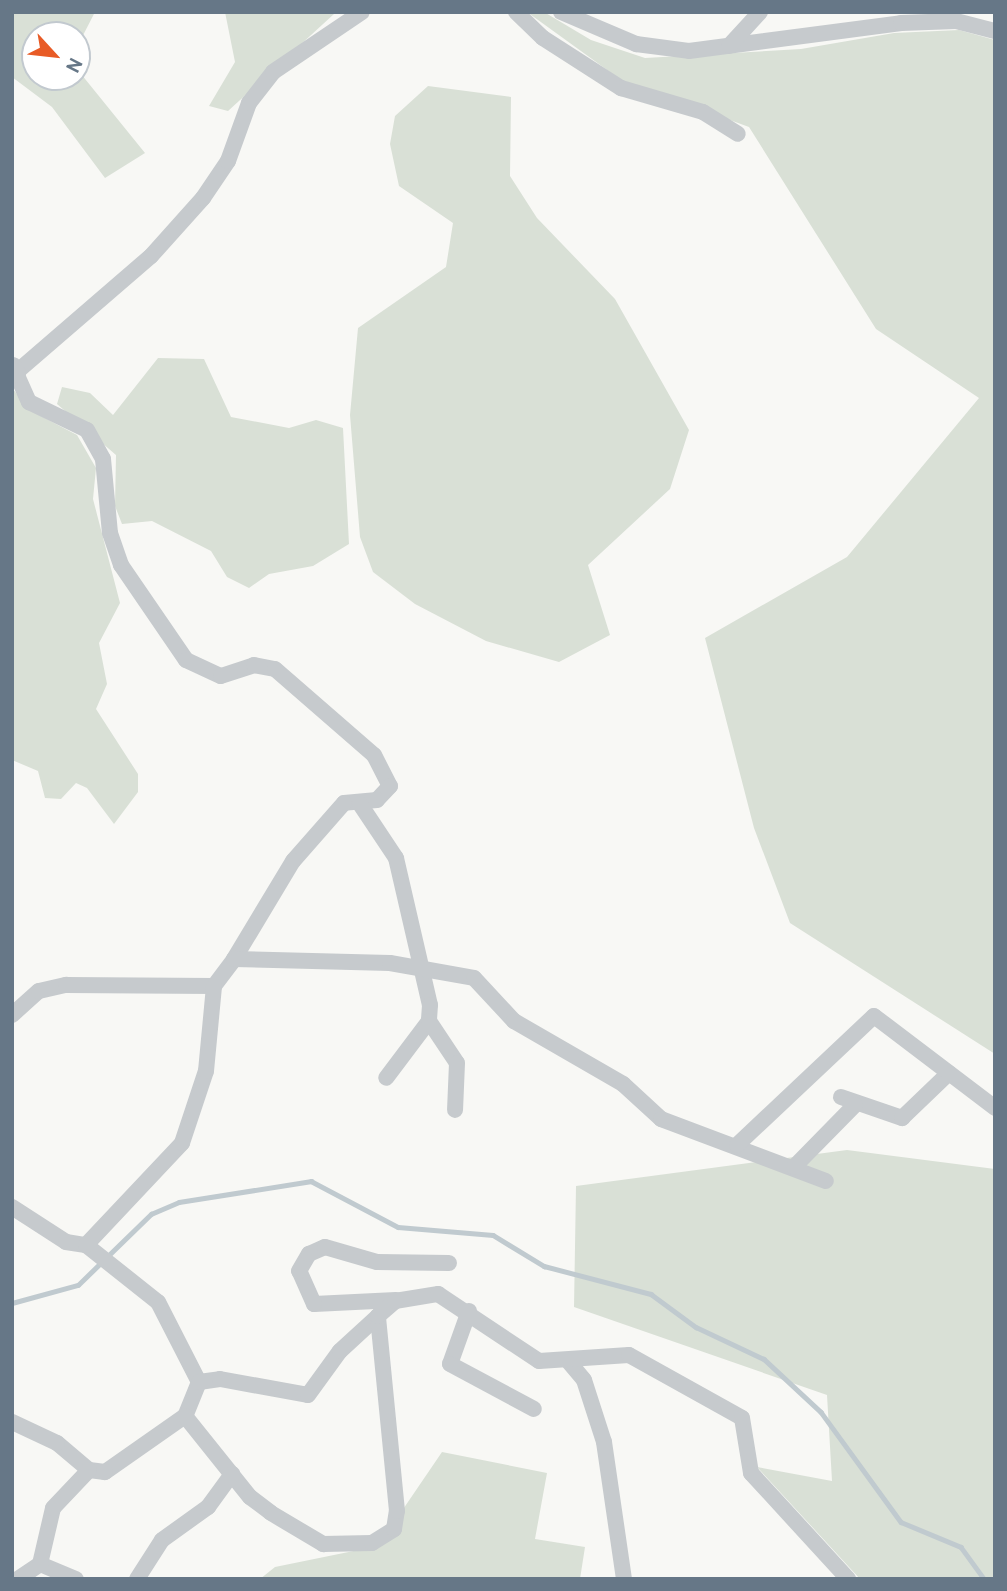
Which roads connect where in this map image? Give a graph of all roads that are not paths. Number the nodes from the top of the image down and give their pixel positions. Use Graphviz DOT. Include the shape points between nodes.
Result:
graph roads {
  1 [pos="362,12"];
  2 [pos="516,12"];
  3 [pos="561,12"];
  4 [pos="760,12"];
  5 [pos="995,32"];
  6 [pos="729,46"];
  7 [pos="738,134"];
  8 [pos="13,372"];
  9 [pos="360,804"];
  10 [pos="234,959"];
  11 [pos="420,969"];
  12 [pos="214,986"];
  13 [pos="12,1015"];
  14 [pos="429,1021"];
  15 [pos="949,1073"];
  16 [pos="386,1078"];
  17 [pos="995,1108"];
  18 [pos="455,1110"];
  19 [pos="737,1145"];
  20 [pos="794,1167"];
  21 [pos="826,1181"];
  22 [pos="12,1207"];
  23 [pos="90,1248"];
  24 [pos="449,1263"];
  25 [pos="398,1300"];
  26 [pos="469,1311"];
  27 [pos="378,1316"];
  28 [pos="569,1362"];
  29 [pos="199,1382"];
  30 [pos="534,1409"];
  31 [pos="185,1416"];
  32 [pos="12,1422"];
  33 [pos="89,1471"];
  34 [pos="232,1474"];
  35 [pos="40,1564"];
  36 [pos="18,1579"];
  37 [pos="76,1579"];
  38 [pos="137,1579"];
  39 [pos="624,1579"];
  40 [pos="848,1579"];
  1 -- 8 [label="street" via="273,72 249,103 228,161 203,198 151,256"];
  2 -- 7 [label="street" via="543,38 621,88 703,112"];
  3 -- 6 [label="street" via="636,44 689,51"];
  4 -- 6 [label="street"];
  5 -- 6 [label="street" via="956,21 901,23"];
  8 -- 9 [label="street" via="29,402 87,430 103,459 110,533 121,565 186,660 222,676 254,665 275,669 306,693 374,755 390,786"];
  9 -- 10 [label="street" via="344,803 293,861"];
  9 -- 11 [label="street" via="396,858"];
  10 -- 11 [label="street"];
  10 -- 12 [label="street"];
  11 -- 14 [label="street"];
  11 -- 19 [label="street" via="474,978 514,1021 624,1084 661,1119"];
  12 -- 13 [label="street" via="66,985 39,991"];
  12 -- 23 [label="street" via="206,1071 182,1143"];
  14 -- 16 [label="street"];
  14 -- 18 [label="street" via="457,1063"];
  15 -- 17 [label="street"];
  15 -- 19 [label="street" via="874,1016"];
  15 -- 20 [label="street" via="902,1118 848,1101"];
  19 -- 20 [label="street"];
  20 -- 21 [label="street"];
  22 -- 23 [label="street" via="66,1242"];
  23 -- 29 [label="street" via="158,1302"];
  24 -- 25 [label="street" via="377,1262 325,1247 309,1254 299,1271 314,1304"];
  25 -- 26 [label="street" via="438,1294"];
  25 -- 27 [label="street"];
  26 -- 28 [label="street" via="503,1341 539,1361"];
  26 -- 30 [label="street" via="450,1364"];
  27 -- 29 [label="street" via="340,1351 308,1395 220,1379"];
  27 -- 34 [label="street" via="394,1529 372,1543 324,1544 250,1497"];
  28 -- 39 [label="street" via="583,1380 604,1442"];
  28 -- 40 [label="street" via="629,1355 742,1418 751,1474"];
  29 -- 31 [label="street"];
  31 -- 33 [label="street" via="105,1472"];
  31 -- 34 [label="street"];
  32 -- 33 [label="street" via="57,1443"];
  33 -- 35 [label="street" via="53,1508"];
  34 -- 38 [label="street" via="208,1507 162,1540"];
  35 -- 36 [label="street"];
  35 -- 37 [label="street"];
}
